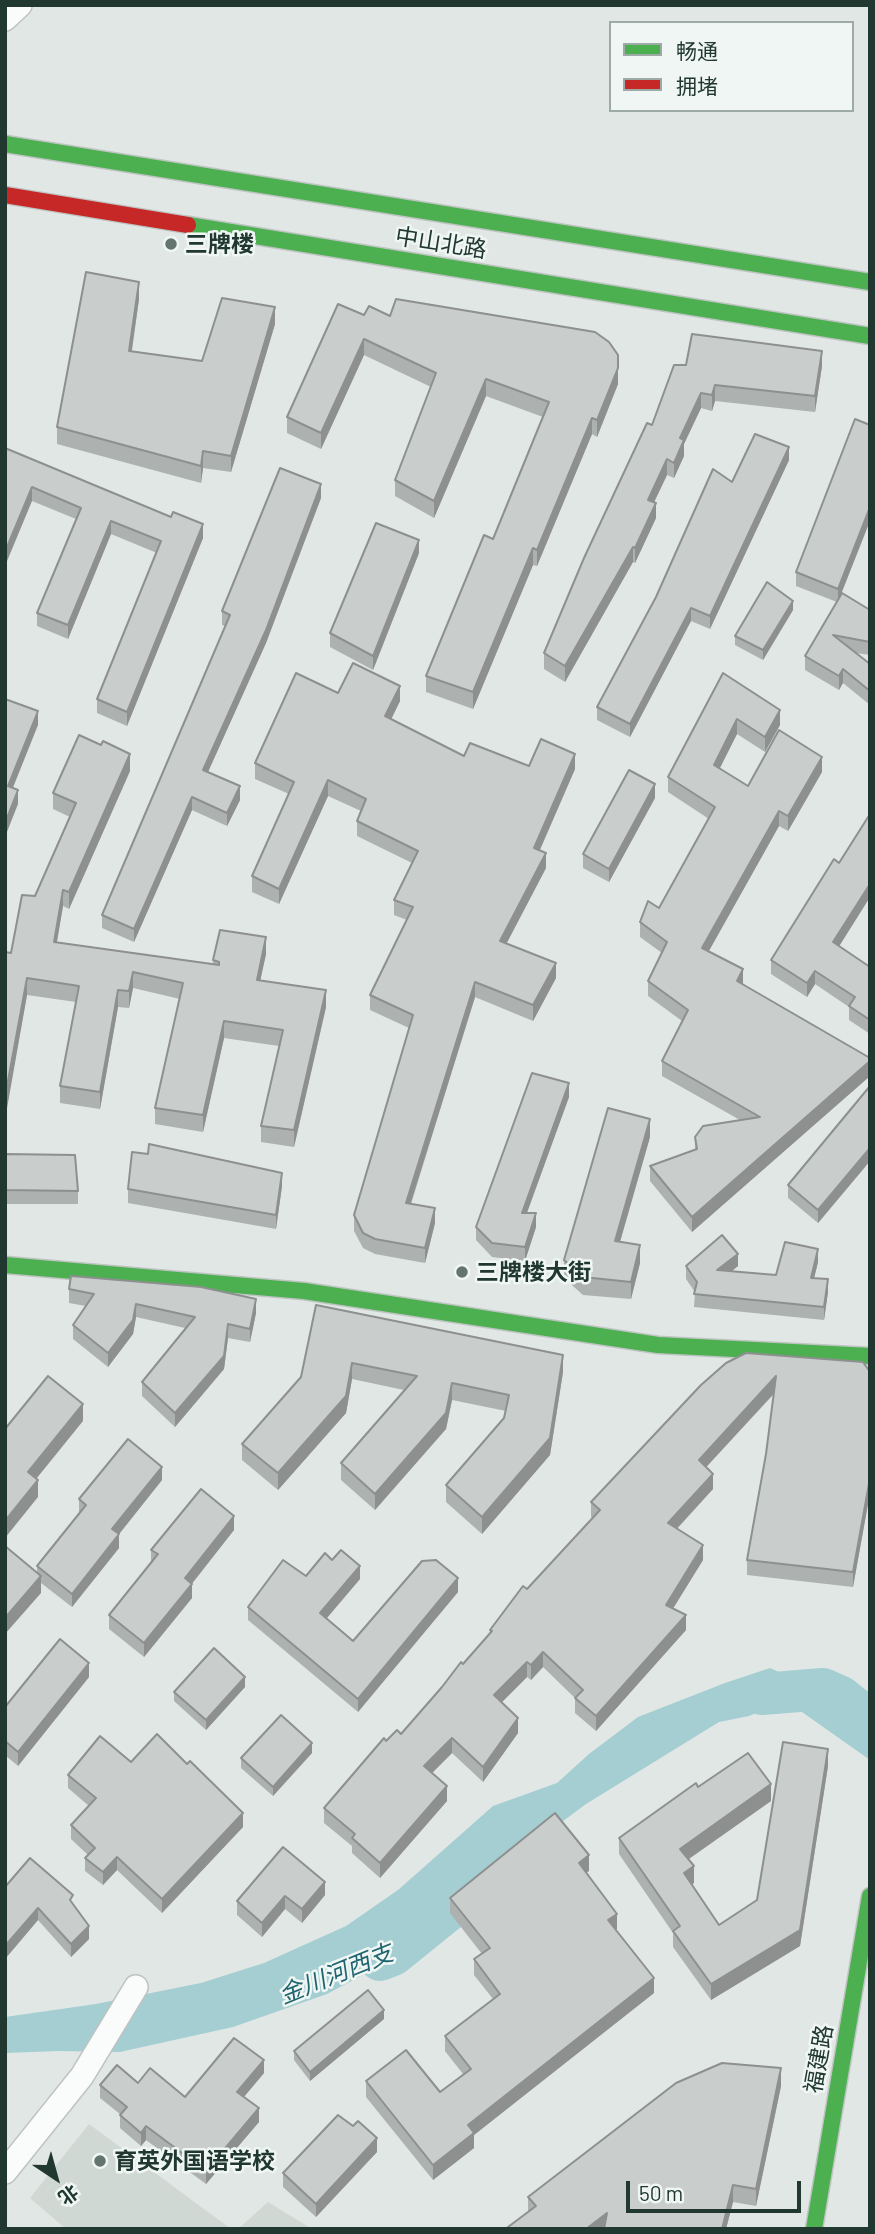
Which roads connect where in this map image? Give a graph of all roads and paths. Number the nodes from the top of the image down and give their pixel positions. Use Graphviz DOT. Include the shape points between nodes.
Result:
graph roads {
  1 [pos="20,5"];
  2 [pos="5,19"];
  3 [pos="5,144"];
  4 [pos="5,195"];
  5 [pos="870,282"];
  6 [pos="870,336"];
  7 [pos="5,1265"];
  8 [pos="870,1356"];
  9 [pos="870,1896"];
  10 [pos="136,1987"];
  11 [pos="5,2172"];
  12 [pos="814,2229"];
  1 -- 2 [label="street"];
  3 -- 5 [label="main road, 中山北路"];
  4 -- 6 [label="main road, 中山北路"];
  7 -- 8 [label="main road" via="304,1290 658,1345"];
  9 -- 12 [label="main road, 福建路"];
  10 -- 11 [label="street" via="82,2076"];
}
